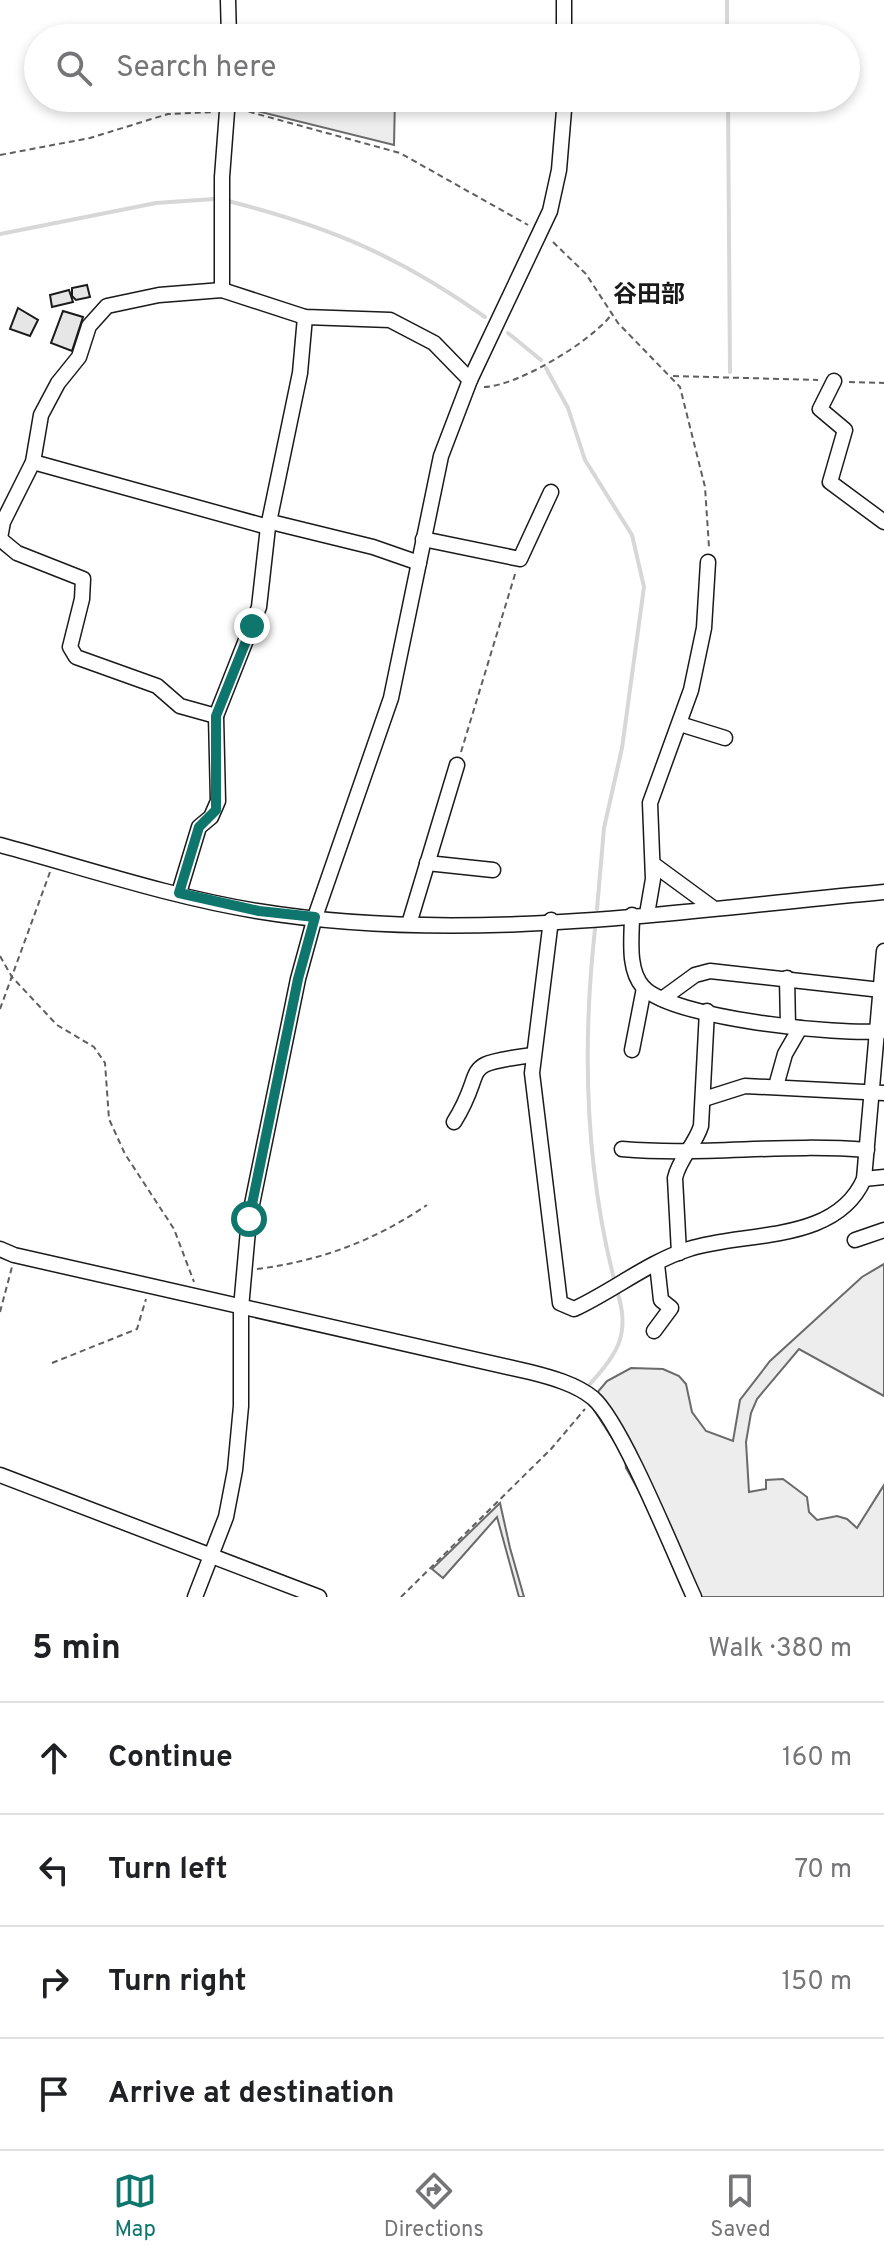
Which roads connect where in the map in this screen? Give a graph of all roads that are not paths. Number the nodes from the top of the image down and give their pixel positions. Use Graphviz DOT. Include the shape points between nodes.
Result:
graph roads {
  1 [pos="228,0"];
  2 [pos="564,0"];
  3 [pos="229,24"];
  4 [pos="564,24"];
  5 [pos="227,112"];
  6 [pos="564,112"];
  7 [pos="222,290"];
  8 [pos="305,317"];
  9 [pos="470,380"];
  10 [pos="834,381"];
  11 [pos="33,462"];
  12 [pos="551,492"];
  13 [pos="4,512"];
  14 [pos="884,522"];
  15 [pos="270,525"];
  16 [pos="0,539"];
  17 [pos="423,539"];
  18 [pos="708,562"];
  19 [pos="419,563"];
  20 [pos="216,716"];
  21 [pos="680,724"];
  22 [pos="725,738"];
  23 [pos="457,765"];
  24 [pos="0,845"];
  25 [pos="427,863"];
  26 [pos="653,864"];
  27 [pos="493,870"];
  28 [pos="884,892"];
  29 [pos="179,893"];
  30 [pos="713,908"];
  31 [pos="639,915"];
  32 [pos="315,917"];
  33 [pos="551,920"];
  34 [pos="409,924"];
  35 [pos="884,951"];
  36 [pos="787,978"];
  37 [pos="644,988"];
  38 [pos="881,990"];
  39 [pos="662,999"];
  40 [pos="707,1011"];
  41 [pos="794,1027"];
  42 [pos="881,1032"];
  43 [pos="632,1050"];
  44 [pos="533,1055"];
  45 [pos="776,1086"];
  46 [pos="878,1093"];
  47 [pos="704,1099"];
  48 [pos="454,1122"];
  49 [pos="622,1149"];
  50 [pos="867,1150"];
  51 [pos="689,1151"];
  52 [pos="884,1177"];
  53 [pos="864,1179"];
  54 [pos="884,1230"];
  55 [pos="855,1240"];
  56 [pos="0,1249"];
  57 [pos="679,1253"];
  58 [pos="657,1264"];
  59 [pos="241,1308"];
  60 [pos="654,1331"];
  61 [pos="0,1475"];
  62 [pos="213,1554"];
  63 [pos="195,1597"];
  64 [pos="319,1597"];
  65 [pos="694,1597"];
  1 -- 3 [label="street"];
  2 -- 4 [label="street"];
  5 -- 7 [label="street"];
  6 -- 9 [label="street" via="559,170 540,232"];
  7 -- 8 [label="street"];
  7 -- 11 [label="street" via="137,299 107,306 95,316 79,357 41,415"];
  8 -- 9 [label="street" via="399,323 434,343"];
  8 -- 15 [label="street" via="300,373"];
  9 -- 17 [label="street" via="441,456"];
  10 -- 14 [label="street" via="820,409 845,430 830,482"];
  11 -- 13 [label="street"];
  11 -- 15 [label="street"];
  12 -- 17 [label="street" via="520,559"];
  13 -- 16 [label="street"];
  15 -- 19 [label="street" via="358,543"];
  15 -- 20 [label="street" via="259,607"];
  16 -- 20 [label="street" via="17,553 83,579 70,647 76,657 157,686 180,706"];
  17 -- 19 [label="street"];
  18 -- 21 [label="street" via="704,628"];
  19 -- 32 [label="street" via="391,698"];
  20 -- 29 [label="street" via="218,801 199,827"];
  21 -- 22 [label="street"];
  21 -- 26 [label="street" via="650,803"];
  23 -- 25 [label="street"];
  24 -- 29 [label="street"];
  25 -- 27 [label="street"];
  25 -- 34 [label="street"];
  26 -- 30 [label="street"];
  26 -- 31 [label="street"];
  28 -- 30 [label="street"];
  29 -- 32 [label="street"];
  30 -- 31 [label="street"];
  31 -- 33 [label="street"];
  31 -- 37 [label="street" via="632,959"];
  32 -- 34 [label="street"];
  32 -- 59 [label="street" via="249,1219"];
  33 -- 34 [label="street"];
  33 -- 44 [label="street"];
  35 -- 38 [label="street"];
  36 -- 38 [label="street"];
  36 -- 39 [label="street" via="710,971 679,984"];
  36 -- 41 [label="street"];
  37 -- 39 [label="street"];
  37 -- 43 [label="street"];
  38 -- 42 [label="street"];
  39 -- 40 [label="street"];
  40 -- 41 [label="street"];
  40 -- 47 [label="street"];
  41 -- 42 [label="street"];
  41 -- 45 [label="street"];
  42 -- 46 [label="street"];
  44 -- 48 [label="street" via="485,1062 477,1068"];
  44 -- 58 [label="street" via="560,1303 574,1309"];
  45 -- 46 [label="street"];
  45 -- 47 [label="street" via="731,1089"];
  46 -- 50 [label="street"];
  47 -- 51 [label="street" via="701,1126"];
  49 -- 51 [label="street"];
  50 -- 51 [label="street"];
  50 -- 53 [label="street"];
  51 -- 57 [label="street" via="675,1178"];
  52 -- 53 [label="street"];
  53 -- 57 [label="street" via="846,1203 803,1229"];
  54 -- 55 [label="street"];
  56 -- 59 [label="street"];
  57 -- 58 [label="street"];
  58 -- 60 [label="street" via="661,1300 671,1308"];
  59 -- 62 [label="street" via="235,1470"];
  59 -- 65 [label="street" via="544,1376 593,1398 630,1459"];
  61 -- 62 [label="street"];
  62 -- 63 [label="street"];
  62 -- 64 [label="street"];
}
